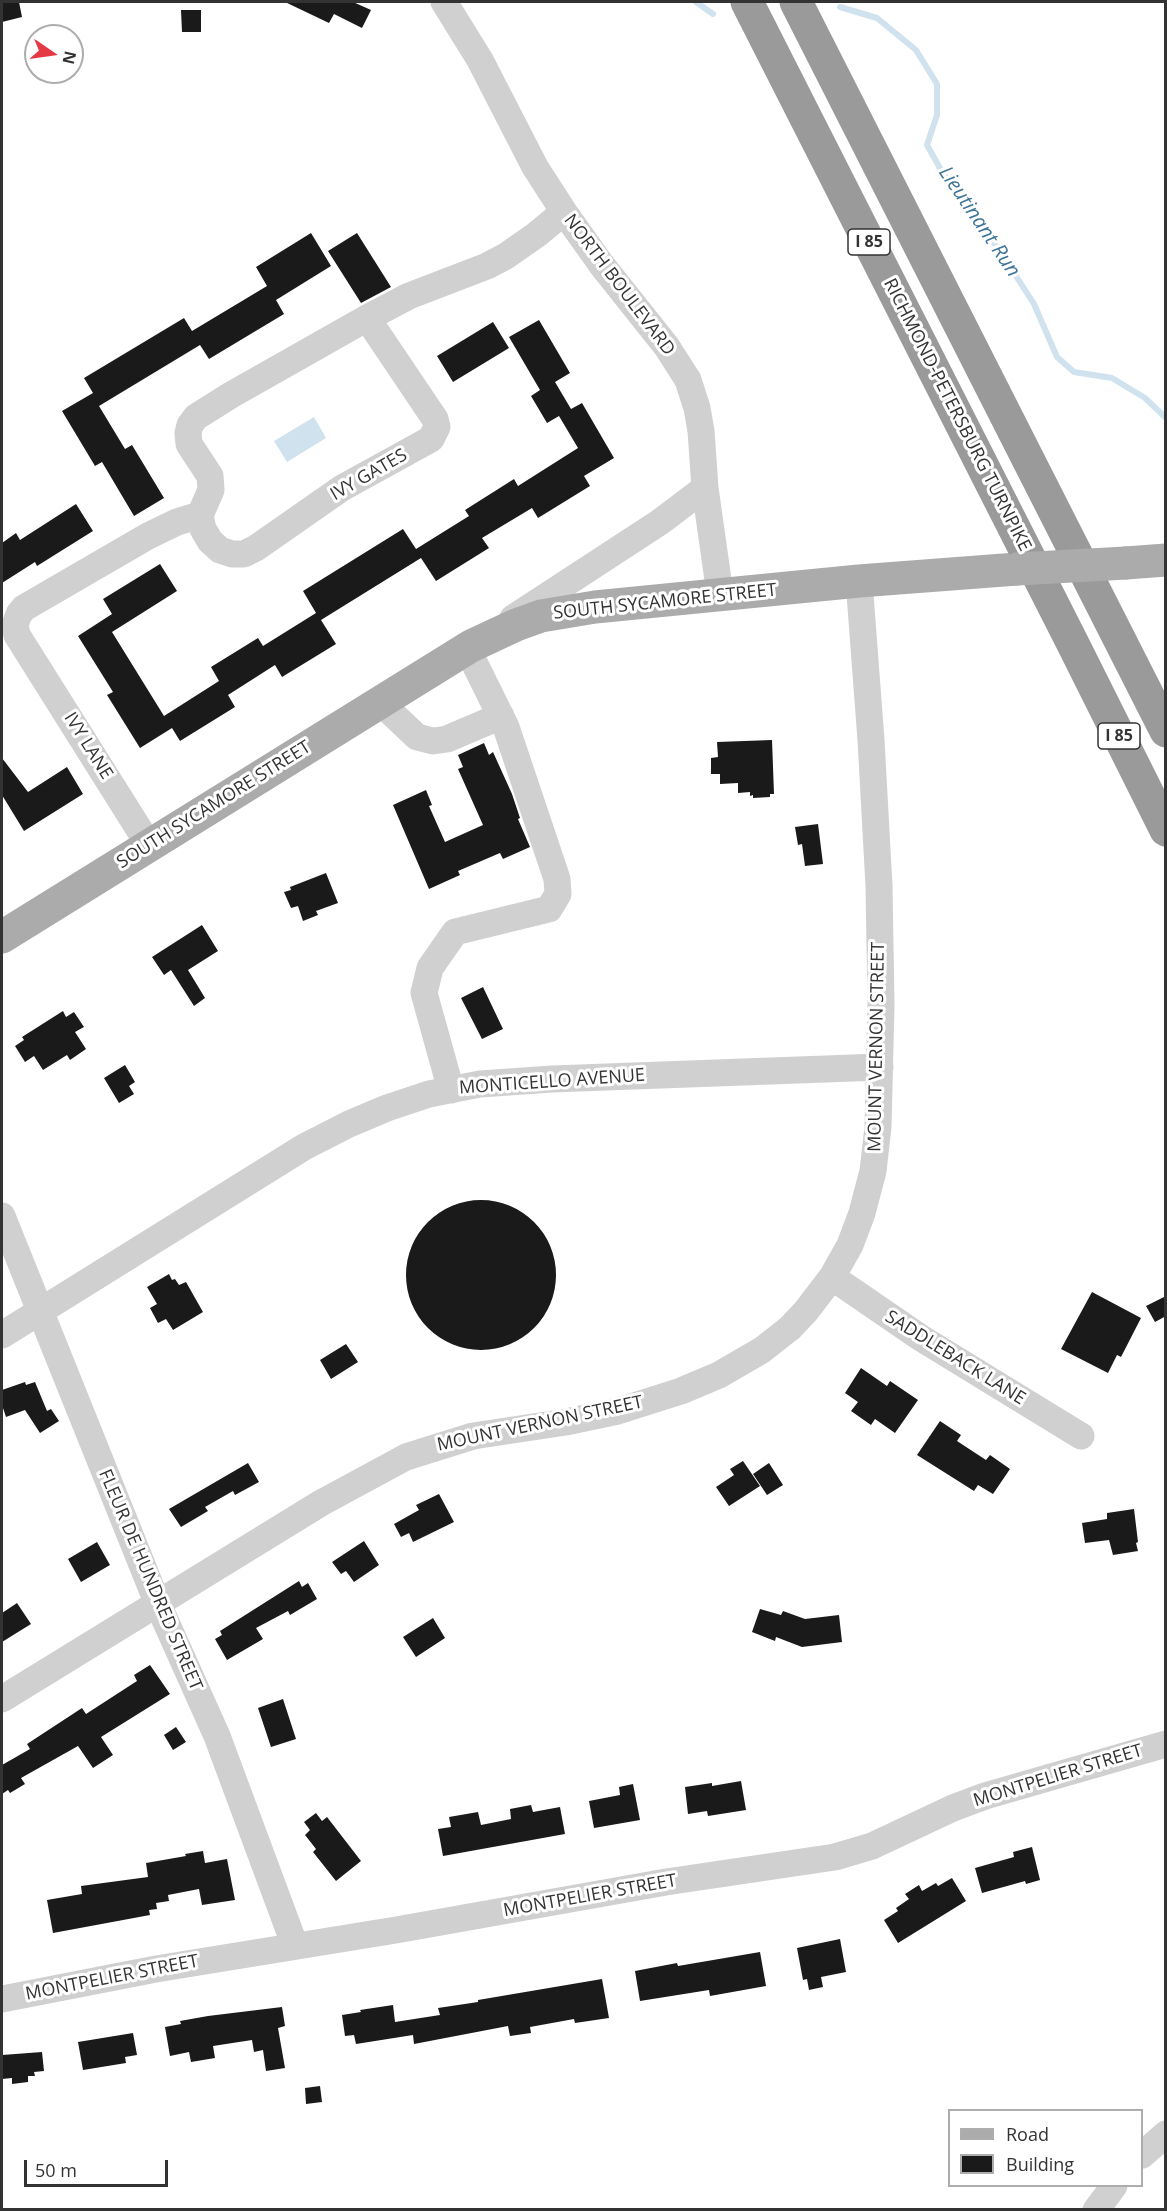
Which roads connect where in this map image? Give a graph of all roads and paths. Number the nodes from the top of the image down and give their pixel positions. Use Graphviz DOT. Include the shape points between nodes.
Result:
graph roads {
  1 [pos="747,2"];
  2 [pos="796,2"];
  3 [pos="444,3"];
  4 [pos="564,212"];
  5 [pos="367,318"];
  6 [pos="705,488"];
  7 [pos="200,515"];
  8 [pos="1166,560"];
  9 [pos="859,581"];
  10 [pos="720,594"];
  11 [pos="469,647"];
  12 [pos="380,702"];
  13 [pos="501,716"];
  14 [pos="1166,731"];
  15 [pos="1166,830"];
  16 [pos="149,845"];
  17 [pos="2,937"];
  18 [pos="880,1067"];
  19 [pos="451,1090"];
  20 [pos="2,1216"];
  21 [pos="832,1277"];
  22 [pos="40,1312"];
  23 [pos="2,1335"];
  24 [pos="1081,1436"];
  25 [pos="157,1602"];
  26 [pos="2,1699"];
  27 [pos="1166,1744"];
  28 [pos="296,1947"];
  29 [pos="2,1999"];
  30 [pos="1166,2134"];
  31 [pos="1143,2154"];
  32 [pos="1113,2187"];
  33 [pos="1096,2210"];
  1 -- 15 [label="highway, RICHMOND-PETERSBURG TURNPIKE / I 85"];
  2 -- 14 [label="highway, I 85"];
  3 -- 4 [label="street, NORTH BOULEVARD"];
  4 -- 5 [label="street" via="497,261"];
  4 -- 6 [label="street, NORTH BOULEVARD" via="688,380 699,419"];
  5 -- 7 [label="street" via="196,417 190,425 189,444 210,476 211,490"];
  5 -- 7 [label="street, IVY GATES" via="435,419 437,427 431,439 342,488 244,554 220,550 203,529"];
  6 -- 10 [label="street, NORTH BOULEVARD"];
  6 -- 11 [label="street" via="660,522"];
  7 -- 16 [label="street, IVY LANE" via="148,536 24,608 15,625 17,635"];
  8 -- 9 [label="main road, SOUTH SYCAMORE STREET, bridge"];
  9 -- 10 [label="main road, SOUTH SYCAMORE STREET"];
  9 -- 18 [label="street, MOUNT VERNON STREET" via="879,886"];
  10 -- 11 [label="main road, SOUTH SYCAMORE STREET" via="541,616"];
  11 -- 12 [label="main road, SOUTH SYCAMORE STREET"];
  11 -- 13 [label="street"];
  12 -- 13 [label="street" via="417,737 433,741"];
  12 -- 16 [label="main road, SOUTH SYCAMORE STREET"];
  13 -- 19 [label="street" via="557,879 558,894 549,909 455,932 430,968 424,993"];
  16 -- 17 [label="main road, SOUTH SYCAMORE STREET"];
  18 -- 19 [label="street, MONTICELLO AVENUE" via="552,1079"];
  18 -- 21 [label="street, MOUNT VERNON STREET" via="879,1127 873,1171 850,1245"];
  19 -- 22 [label="street, MONTICELLO AVENUE" via="387,1108 304,1148"];
  20 -- 22 [label="street, FLEUR DE HUNDRED STREET"];
  21 -- 24 [label="street, SADDLEBACK LANE" via="921,1338"];
  21 -- 25 [label="street, MOUNT VERNON STREET" via="790,1328 719,1375 618,1411 473,1436 406,1457 321,1503"];
  22 -- 23 [label="street, MONTICELLO AVENUE"];
  22 -- 25 [label="street, FLEUR DE HUNDRED STREET"];
  25 -- 26 [label="street, MOUNT VERNON STREET"];
  25 -- 28 [label="street, FLEUR DE HUNDRED STREET" via="217,1736"];
  27 -- 28 [label="street, MONTPELIER STREET" via="985,1796 872,1846 835,1857 666,1882"];
  28 -- 29 [label="street, MONTPELIER STREET"];
  30 -- 31 [label="street"];
  32 -- 33 [label="street"];
}
